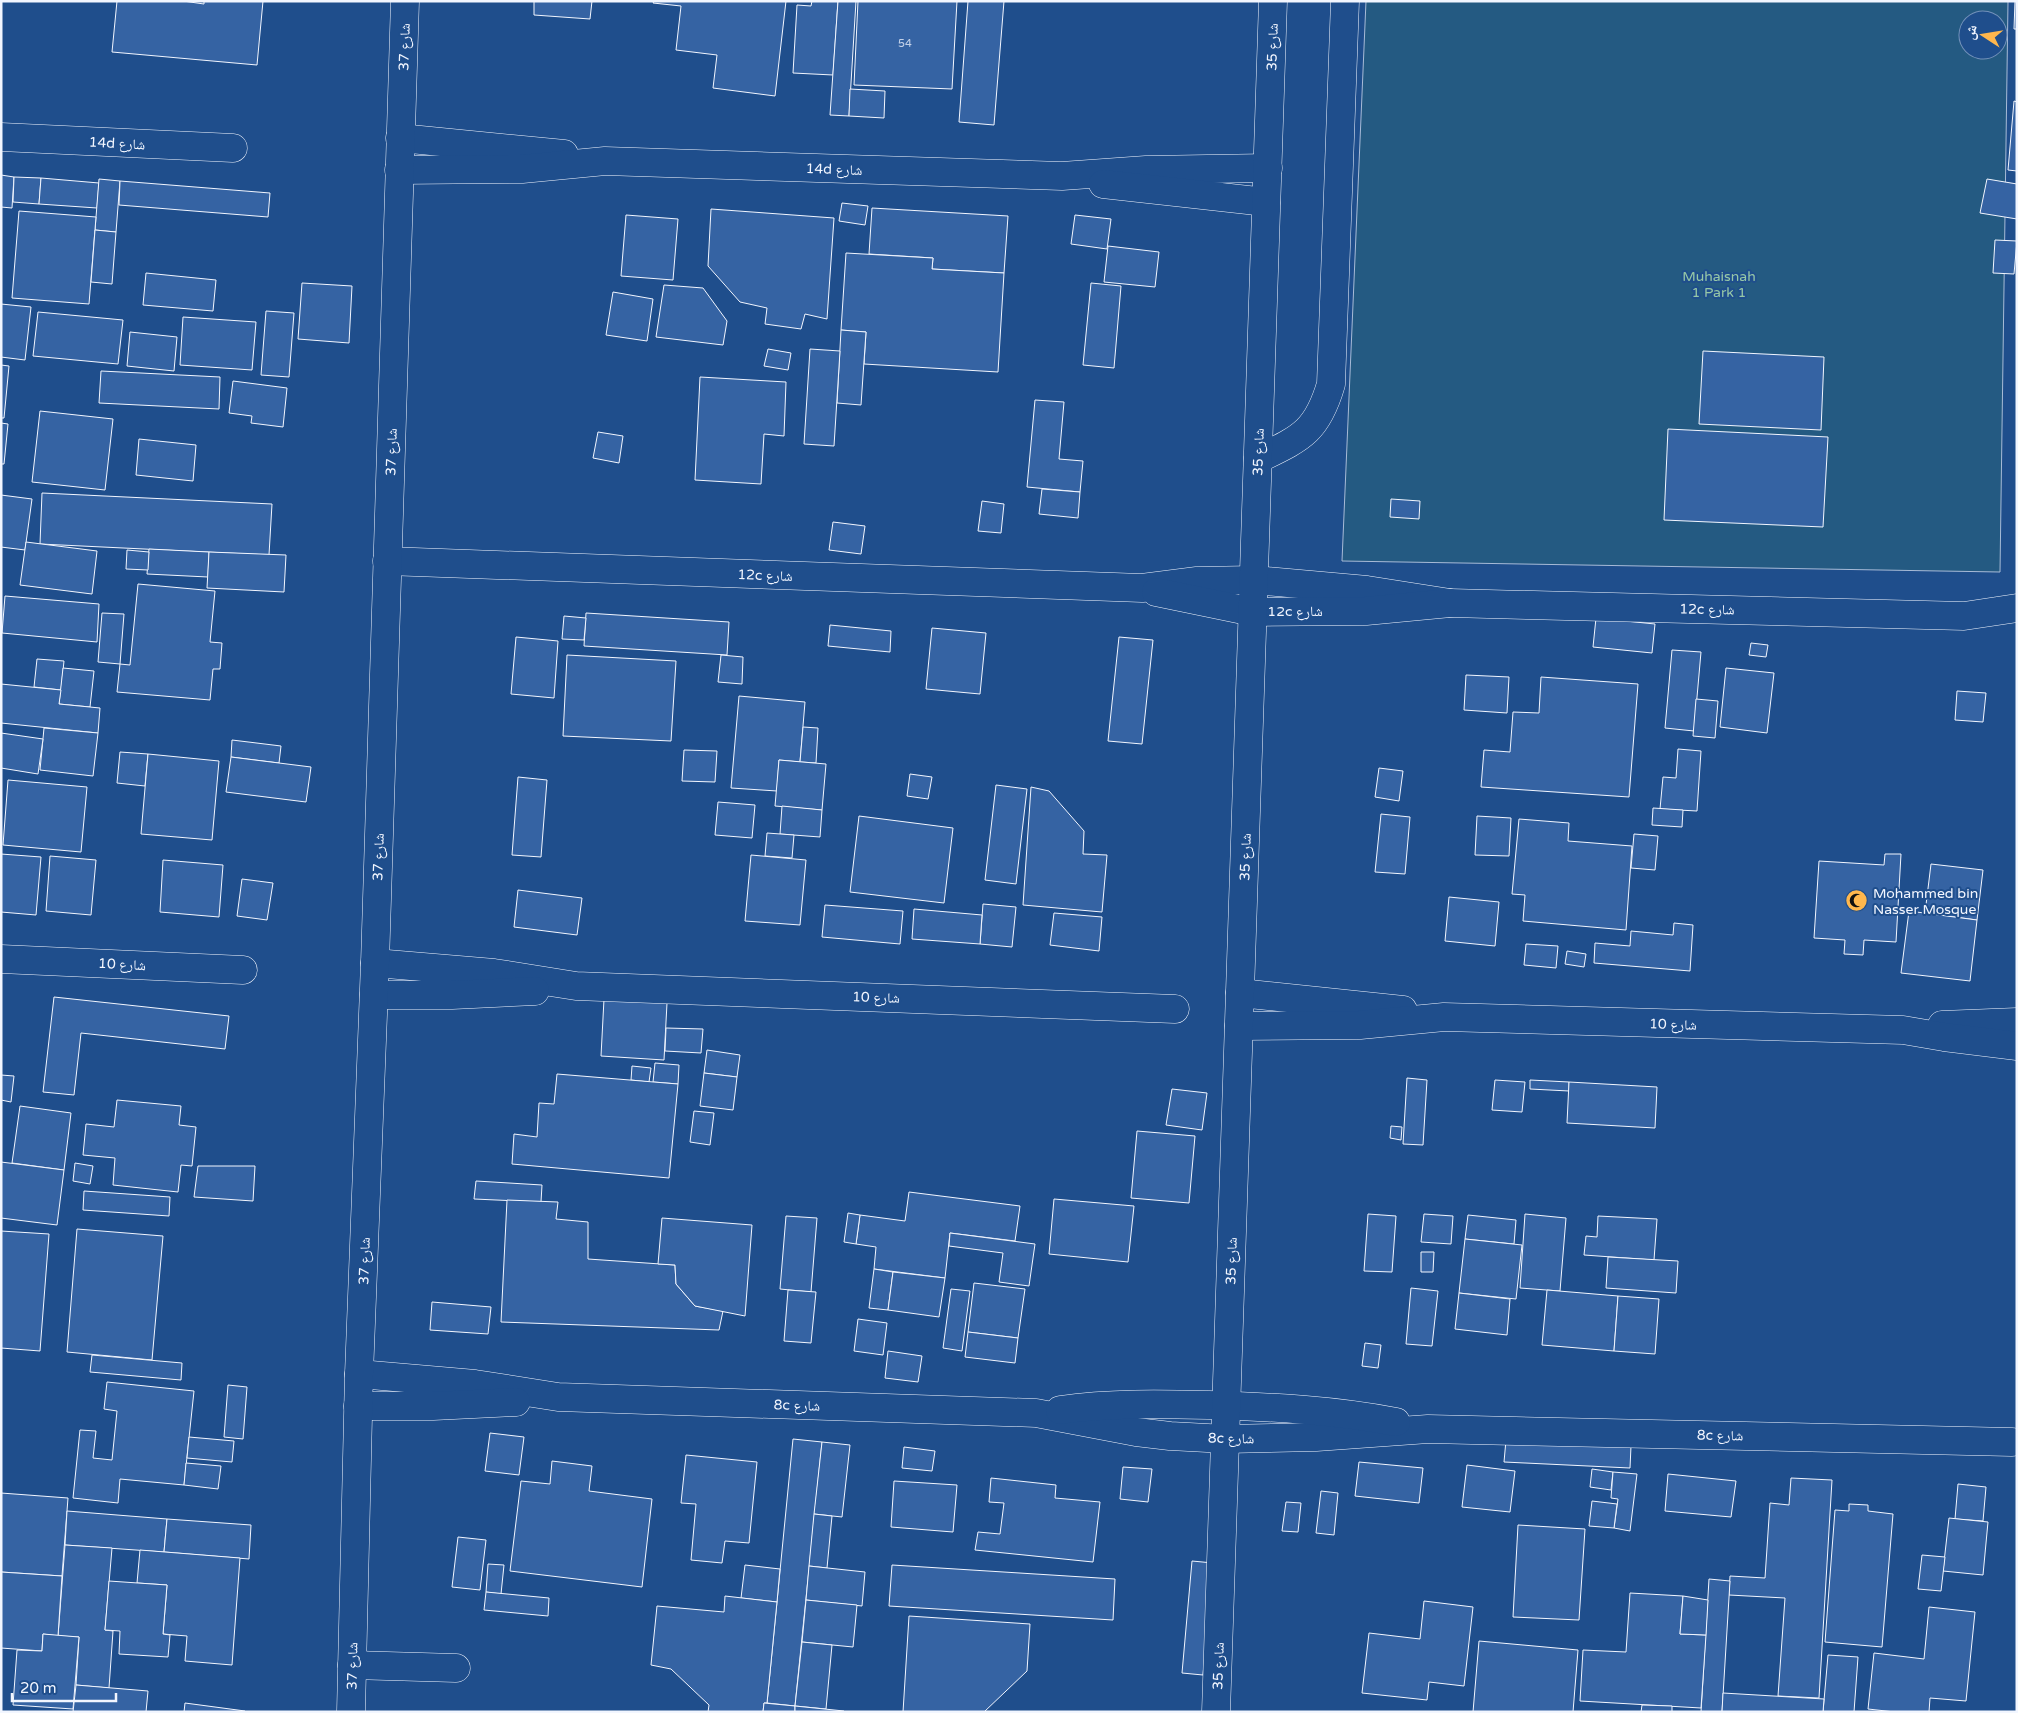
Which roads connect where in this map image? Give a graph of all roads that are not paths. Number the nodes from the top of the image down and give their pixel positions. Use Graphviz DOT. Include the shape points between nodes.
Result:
graph roads {
  1 [pos="405,1"];
  2 [pos="1273,1"];
  3 [pos="1346,1"];
  4 [pos="1,137"];
  5 [pos="400,138"];
  6 [pos="233,148"];
  7 [pos="605,161"];
  8 [pos="1268,168"];
  9 [pos="399,170"];
  10 [pos="1062,176"];
  11 [pos="1266,202"];
  12 [pos="1258,458"];
  13 [pos="387,561"];
  14 [pos="1254,580"];
  15 [pos="1142,588"];
  16 [pos="1450,603"];
  17 [pos="2017,608"];
  18 [pos="1253,612"];
  19 [pos="1964,616"];
  20 [pos="2017,626"];
  21 [pos="1,959"];
  22 [pos="375,962"];
  23 [pos="243,970"];
  24 [pos="576,986"];
  25 [pos="1240,993"];
  26 [pos="374,995"];
  27 [pos="1175,1009"];
  28 [pos="1444,1017"];
  29 [pos="2017,1022"];
  30 [pos="1239,1026"];
  31 [pos="1903,1030"];
  32 [pos="2017,1046"];
  33 [pos="359,1374"];
  34 [pos="558,1397"];
  35 [pos="358,1406"];
  36 [pos="1227,1406"];
  37 [pos="1036,1413"];
  38 [pos="1428,1428"];
  39 [pos="1226,1439"];
  40 [pos="2012,1442"];
  41 [pos="352,1665"];
  42 [pos="456,1668"];
  43 [pos="351,1712"];
  44 [pos="1216,1712"];
  1 -- 5 [label="street, شارع 37"];
  2 -- 8 [label="street, شارع 35"];
  3 -- 12 [label="street" via="1331,384 1325,405 1314,424 1298,439"];
  4 -- 6 [label="street, 14d شارع"];
  5 -- 7 [label="street, 14d شارع" via="523,149"];
  5 -- 9 [label="street, شارع 37"];
  7 -- 9 [label="street, 14d شارع" via="522,169"];
  7 -- 10 [label="street, 14d شارع"];
  8 -- 10 [label="street, 14d شارع" via="1146,170"];
  8 -- 11 [label="street, شارع 35"];
  9 -- 13 [label="street, شارع 37"];
  10 -- 11 [label="street, 14d شارع" via="1144,190"];
  11 -- 12 [label="street, شارع 35"];
  12 -- 14 [label="street, شارع 35"];
  13 -- 15 [label="street, 12c شارع"];
  13 -- 22 [label="street, شارع 37"];
  14 -- 15 [label="street, 12c شارع" via="1198,581"];
  14 -- 16 [label="street, 12c شارع" via="1367,590"];
  14 -- 18 [label="street, شارع 35"];
  15 -- 18 [label="street, 12c شارع"];
  16 -- 18 [label="street, 12c شارع" via="1366,611"];
  16 -- 19 [label="street, 12c شارع"];
  17 -- 19 [label="street, 12c شارع"];
  18 -- 25 [label="street, شارع 35"];
  19 -- 20 [label="street, 12c شارع"];
  21 -- 23 [label="street, شارع 10"];
  22 -- 24 [label="street, شارع 10" via="494,973"];
  22 -- 26 [label="street, شارع 37"];
  24 -- 26 [label="street, شارع 10" via="493,994"];
  24 -- 27 [label="street, شارع 10"];
  25 -- 28 [label="street, شارع 10"];
  25 -- 30 [label="street, شارع 35"];
  26 -- 33 [label="street, شارع 37"];
  28 -- 30 [label="street, شارع 10" via="1360,1025"];
  28 -- 31 [label="street, شارع 10"];
  29 -- 31 [label="street, شارع 10"];
  30 -- 36 [label="street, شارع 35"];
  31 -- 32 [label="street, شارع 10"];
  33 -- 34 [label="street, 8c شارع" via="475,1384"];
  33 -- 35 [label="street, شارع 37"];
  34 -- 35 [label="street, 8c شارع" via="475,1404"];
  34 -- 37 [label="street, 8c شارع"];
  35 -- 41 [label="street, شارع 37"];
  36 -- 37 [label="street, 8c شارع" via="1106,1405"];
  36 -- 38 [label="street, 8c شارع" via="1322,1411"];
  36 -- 39 [label="street, شارع 35"];
  37 -- 39 [label="street, 8c شارع" via="1136,1432"];
  38 -- 39 [label="street, 8c شارع" via="1316,1437"];
  38 -- 40 [label="street, 8c شارع"];
  39 -- 44 [label="street, شارع 35"];
  41 -- 42 [label="street"];
  41 -- 43 [label="street, شارع 37"];
}
